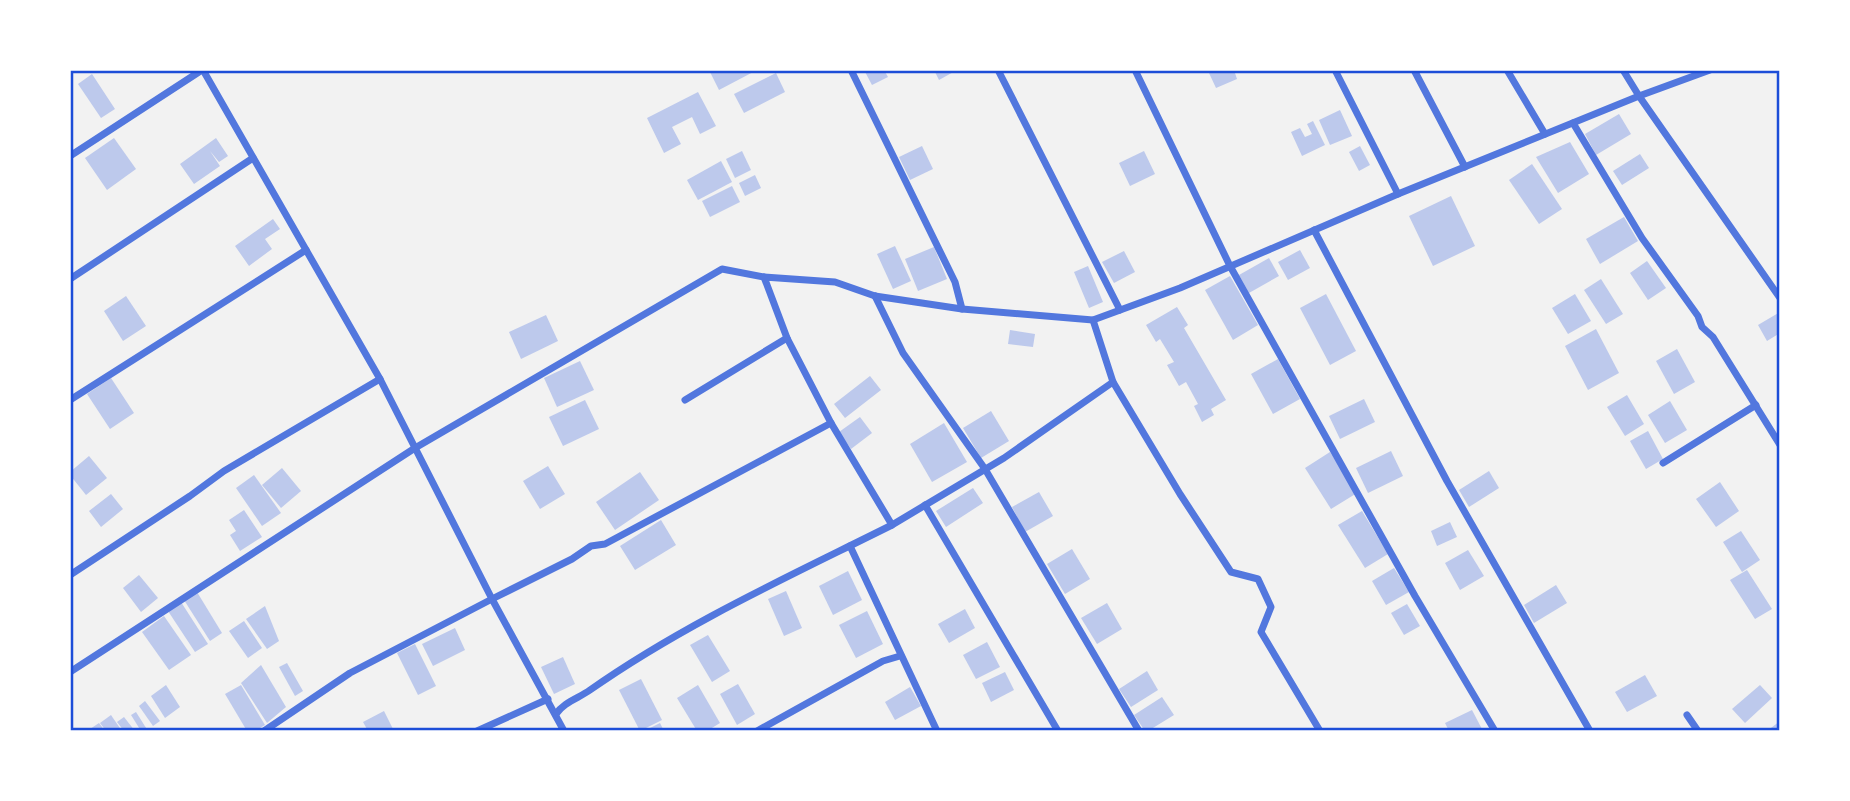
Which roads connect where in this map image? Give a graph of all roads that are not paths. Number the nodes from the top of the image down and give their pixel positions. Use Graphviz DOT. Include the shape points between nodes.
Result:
graph roads {
  1 [pos="202,70"];
  2 [pos="851,70"];
  3 [pos="998,70"];
  4 [pos="1135,70"];
  5 [pos="1335,70"];
  6 [pos="1414,70"];
  7 [pos="1507,70"];
  8 [pos="1623,70"];
  9 [pos="1710,70"];
  10 [pos="1639,96"];
  11 [pos="1573,123"];
  12 [pos="1545,134"];
  13 [pos="70,156"];
  14 [pos="253,158"];
  15 [pos="1465,167"];
  16 [pos="1398,194"];
  17 [pos="1314,230"];
  18 [pos="306,250"];
  19 [pos="1230,266"];
  20 [pos="764,276"];
  21 [pos="70,279"];
  22 [pos="875,296"];
  23 [pos="1780,298"];
  24 [pos="962,309"];
  25 [pos="1120,310"];
  26 [pos="1093,320"];
  27 [pos="787,338"];
  28 [pos="380,379"];
  29 [pos="1113,382"];
  30 [pos="70,400"];
  31 [pos="685,400"];
  32 [pos="1756,405"];
  33 [pos="831,422"];
  34 [pos="1780,445"];
  35 [pos="415,448"];
  36 [pos="1663,463"];
  37 [pos="985,469"];
  38 [pos="925,505"];
  39 [pos="892,525"];
  40 [pos="850,546"];
  41 [pos="70,575"];
  42 [pos="492,599"];
  43 [pos="900,656"];
  44 [pos="70,672"];
  45 [pos="548,699"];
  46 [pos="556,714"];
  47 [pos="1687,715"];
  48 [pos="264,731"];
  49 [pos="477,731"];
  50 [pos="564,731"];
  51 [pos="757,731"];
  52 [pos="937,731"];
  53 [pos="1058,731"];
  54 [pos="1139,731"];
  55 [pos="1320,731"];
  56 [pos="1495,731"];
  57 [pos="1590,731"];
  58 [pos="1698,731"];
  1 -- 13 [label="street"];
  1 -- 14 [label="street"];
  2 -- 24 [label="street" via="955,282"];
  3 -- 25 [label="street"];
  4 -- 19 [label="street"];
  5 -- 16 [label="street"];
  6 -- 15 [label="street"];
  7 -- 12 [label="street"];
  8 -- 10 [label="street"];
  9 -- 10 [label="street"];
  10 -- 11 [label="street"];
  10 -- 23 [label="street"];
  11 -- 12 [label="street"];
  11 -- 32 [label="street" via="1642,238"];
  12 -- 15 [label="street"];
  14 -- 18 [label="street"];
  14 -- 21 [label="street"];
  15 -- 16 [label="street"];
  16 -- 17 [label="street"];
  17 -- 19 [label="street"];
  17 -- 57 [label="street" via="1447,481"];
  18 -- 28 [label="street"];
  18 -- 30 [label="street"];
  19 -- 25 [label="street"];
  19 -- 56 [label="street"];
  20 -- 22 [label="street" via="835,282"];
  20 -- 27 [label="street"];
  20 -- 35 [label="street" via="722,269"];
  22 -- 24 [label="street"];
  22 -- 37 [label="street" via="903,353"];
  24 -- 26 [label="street"];
  25 -- 26 [label="street"];
  26 -- 29 [label="street"];
  27 -- 31 [label="street"];
  27 -- 33 [label="street"];
  28 -- 35 [label="street"];
  28 -- 41 [label="street" via="223,471"];
  29 -- 37 [label="street"];
  29 -- 55 [label="street" via="1231,572 1258,579 1271,607 1261,632"];
  32 -- 34 [label="street"];
  32 -- 36 [label="street"];
  33 -- 39 [label="street"];
  33 -- 42 [label="street" via="605,544 591,546"];
  35 -- 42 [label="street"];
  35 -- 44 [label="street"];
  37 -- 38 [label="street"];
  37 -- 54 [label="street"];
  38 -- 39 [label="street"];
  38 -- 53 [label="street"];
  39 -- 40 [label="street"];
  40 -- 43 [label="street"];
  40 -- 46 [label="street" via="705,620 561,706"];
  42 -- 45 [label="street"];
  42 -- 48 [label="street" via="350,673"];
  43 -- 51 [label="street"];
  43 -- 52 [label="street"];
  45 -- 46 [label="street"];
  45 -- 49 [label="street"];
  46 -- 50 [label="street"];
  47 -- 58 [label="street"];
}
